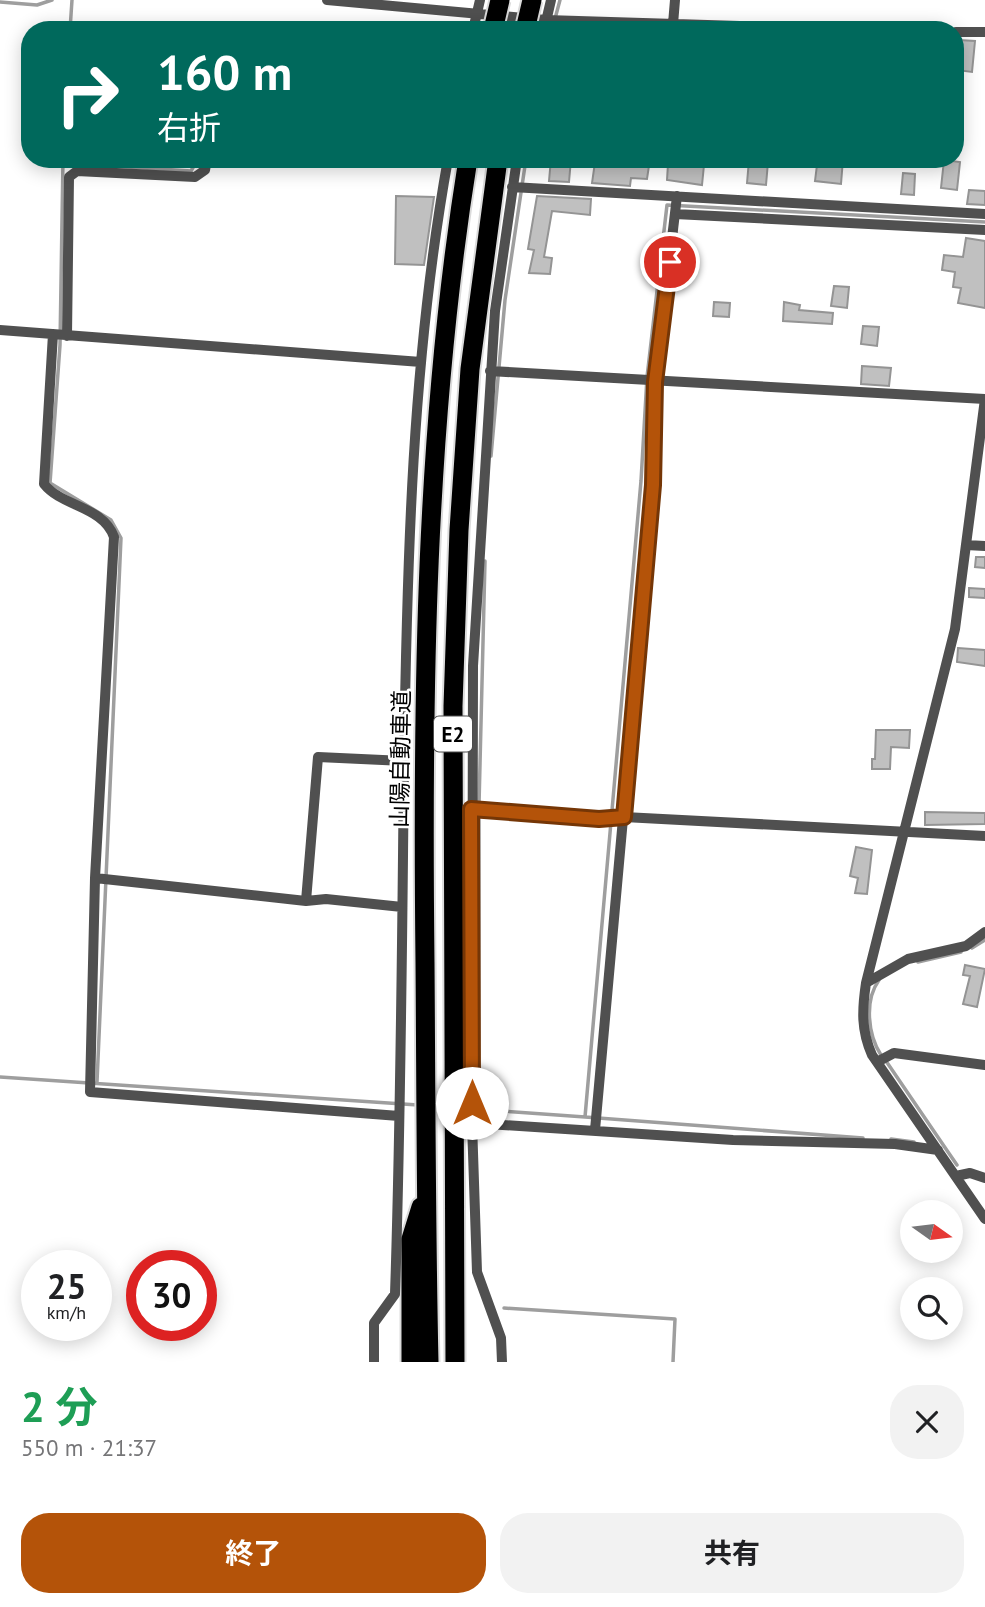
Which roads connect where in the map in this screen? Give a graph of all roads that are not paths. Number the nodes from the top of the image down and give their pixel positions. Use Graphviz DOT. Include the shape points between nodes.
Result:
graph roads {
  1 [pos="327,0"];
  2 [pos="480,0"];
  3 [pos="500,0"];
  4 [pos="533,0"];
  5 [pos="551,0"];
  6 [pos="674,0"];
  7 [pos="476,15"];
  8 [pos="475,21"];
  9 [pos="495,21"];
  10 [pos="527,21"];
  11 [pos="532,21"];
  12 [pos="550,21"];
  13 [pos="673,21"];
  14 [pos="964,32"];
  15 [pos="985,32"];
  16 [pos="205,168"];
  17 [pos="447,168"];
  18 [pos="467,168"];
  19 [pos="497,168"];
  20 [pos="517,168"];
  21 [pos="517,187"];
  22 [pos="676,205"];
  23 [pos="985,214"];
  24 [pos="985,230"];
  25 [pos="0,330"];
  26 [pos="60,335"];
  27 [pos="421,362"];
  28 [pos="495,371"];
  29 [pos="650,381"];
  30 [pos="966,545"];
  31 [pos="985,546"];
  32 [pos="404,761"];
  33 [pos="477,809"];
  34 [pos="617,818"];
  35 [pos="904,833"];
  36 [pos="985,836"];
  37 [pos="102,879"];
  38 [pos="306,901"];
  39 [pos="402,907"];
  40 [pos="985,932"];
  41 [pos="866,983"];
  42 [pos="881,1059"];
  43 [pos="985,1065"];
  44 [pos="399,1113"];
  45 [pos="472,1119"];
  46 [pos="596,1122"];
  47 [pos="938,1150"];
  48 [pos="956,1176"];
  49 [pos="985,1178"];
  50 [pos="985,1219"];
  51 [pos="419,1311"];
  52 [pos="374,1362"];
  53 [pos="411,1362"];
  54 [pos="429,1362"];
  55 [pos="457,1362"];
  56 [pos="502,1362"];
  1 -- 7 [label="street"];
  2 -- 7 [label="street"];
  3 -- 9 [label="highway, bridge"];
  4 -- 10 [label="highway, bridge"];
  5 -- 12 [label="street"];
  6 -- 13 [label="street"];
  7 -- 8 [label="street"];
  7 -- 11 [label="street"];
  14 -- 15 [label="street"];
  16 -- 26 [label="street" via="195,177 77,171 69,177"];
  17 -- 27 [label="street" via="428,284"];
  18 -- 51 [label="highway, 山陽自動車道 / E2" via="441,361 430,513 424,863 427,1188"];
  19 -- 55 [label="highway, E2" via="470,369 458,544 453,705"];
  20 -- 21 [label="street"];
  21 -- 22 [label="street"];
  21 -- 28 [label="street"];
  22 -- 23 [label="street"];
  22 -- 24 [label="street"];
  22 -- 29 [label="street"];
  25 -- 26 [label="street"];
  26 -- 27 [label="street"];
  26 -- 37 [label="street" via="44,484 52,494 110,526 114,537"];
  27 -- 32 [label="street" via="410,519"];
  28 -- 29 [label="street"];
  28 -- 33 [label="street" via="475,598"];
  29 -- 30 [label="street" via="985,399"];
  29 -- 34 [label="street" via="653,485"];
  30 -- 31 [label="street"];
  30 -- 35 [label="street" via="955,629"];
  32 -- 38 [label="street" via="318,757"];
  32 -- 39 [label="street"];
  33 -- 34 [label="street"];
  33 -- 45 [label="street"];
  34 -- 35 [label="street"];
  34 -- 46 [label="street"];
  35 -- 36 [label="street"];
  35 -- 41 [label="street"];
  37 -- 38 [label="street"];
  37 -- 44 [label="street" via="90,1093"];
  38 -- 39 [label="street"];
  39 -- 44 [label="street"];
  40 -- 41 [label="street" via="966,946 908,959"];
  41 -- 42 [label="street" via="864,1035"];
  42 -- 43 [label="street" via="894,1053"];
  42 -- 47 [label="street"];
  44 -- 52 [label="street" via="395,1294 374,1323"];
  45 -- 46 [label="street"];
  45 -- 56 [label="street" via="477,1272 501,1338"];
  46 -- 47 [label="street" via="733,1140 895,1144"];
  47 -- 48 [label="street"];
  48 -- 49 [label="street" via="970,1172"];
  48 -- 50 [label="street"];
  51 -- 53 [label="highway"];
  51 -- 54 [label="highway, 山陽自動車道 / E2"];
}
